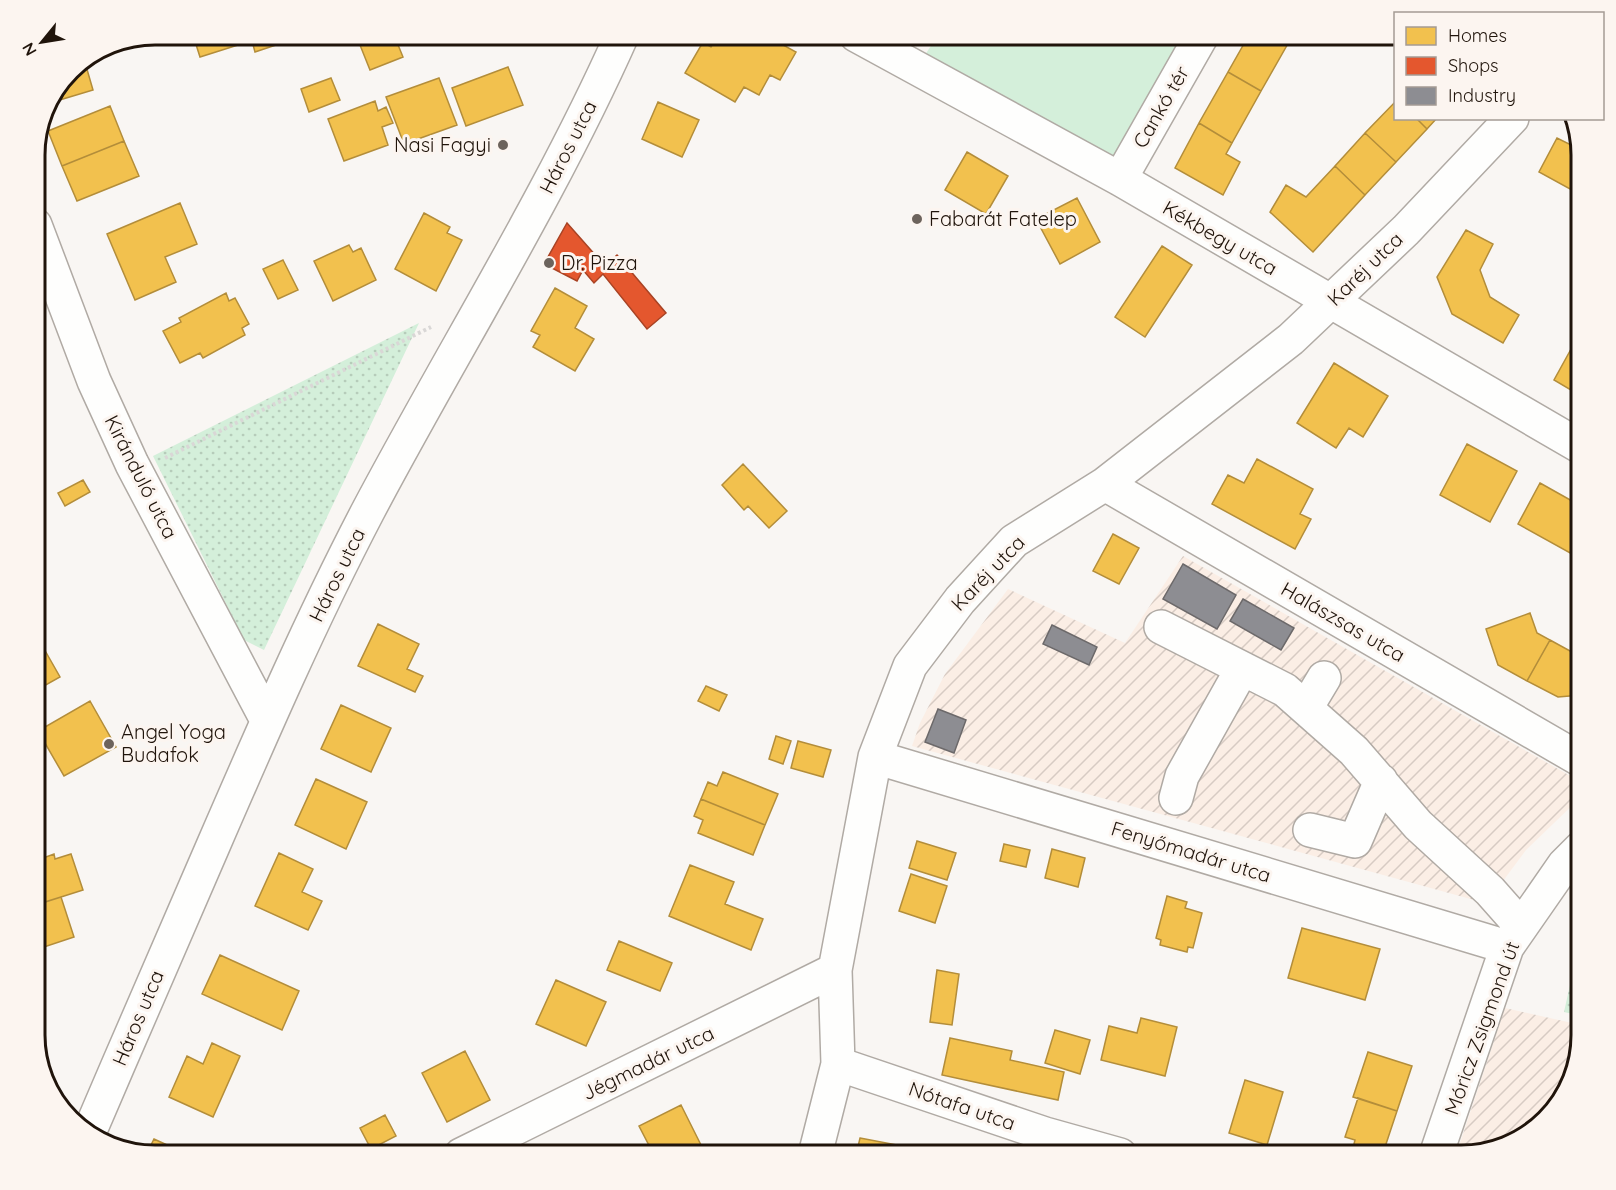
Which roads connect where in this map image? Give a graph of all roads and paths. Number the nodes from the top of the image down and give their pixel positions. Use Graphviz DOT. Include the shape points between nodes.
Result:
graph roads {
  1 [pos="617,45"];
  2 [pos="1196,45"];
  3 [pos="905,46"];
  4 [pos="1510,120"];
  5 [pos="1120,179"];
  6 [pos="45,251"];
  7 [pos="1331,302"];
  8 [pos="431,327"];
  9 [pos="1571,441"];
  10 [pos="132,464"];
  11 [pos="1105,484"];
  12 [pos="1161,627"];
  13 [pos="1242,669"];
  14 [pos="1324,678"];
  15 [pos="1306,708"];
  16 [pos="267,720"];
  17 [pos="1571,754"];
  18 [pos="874,758"];
  19 [pos="1381,782"];
  20 [pos="1176,798"];
  21 [pos="1310,830"];
  22 [pos="1571,858"];
  23 [pos="1514,937"];
  24 [pos="835,970"];
  25 [pos="838,1064"];
  26 [pos="92,1125"];
  27 [pos="481,1145"];
  28 [pos="818,1145"];
  29 [pos="1084,1145"];
  30 [pos="1440,1145"];
  1 -- 16 [label="street, Háros utca" via="559,166 363,521"];
  2 -- 5 [label="street, Cankó tér"];
  3 -- 5 [label="street, Kékbegy utca"];
  4 -- 7 [label="street, Karéj utca"];
  5 -- 7 [label="street, Kékbegy utca"];
  6 -- 10 [label="street, Kiránduló utca" via="94,381"];
  7 -- 9 [label="street, Kékbegy utca"];
  7 -- 11 [label="street, Karéj utca" via="1291,339"];
  8 -- 10 [label="path" via="164,459"];
  10 -- 16 [label="street, Kiránduló utca"];
  11 -- 17 [label="street, Halászsas utca"];
  11 -- 18 [label="street, Karéj utca" via="1014,541 960,600 910,666"];
  12 -- 13 [label="street"];
  13 -- 15 [label="street" via="1285,690"];
  13 -- 20 [label="street" via="1182,776"];
  14 -- 15 [label="street"];
  15 -- 19 [label="street" via="1354,751"];
  16 -- 26 [label="street, Háros utca"];
  18 -- 23 [label="street, Fenyőmadár utca"];
  18 -- 24 [label="street, Karéj utca"];
  19 -- 21 [label="street" via="1355,841"];
  19 -- 23 [label="street" via="1418,825 1490,891"];
  22 -- 23 [label="street, Móricz Zsigmond út"];
  23 -- 30 [label="street, Móricz Zsigmond út"];
  24 -- 25 [label="street, Karéj utca"];
  24 -- 27 [label="street, Jégmadár utca"];
  25 -- 28 [label="street, Karéj utca"];
  25 -- 29 [label="street, Nótafa utca"];
}
